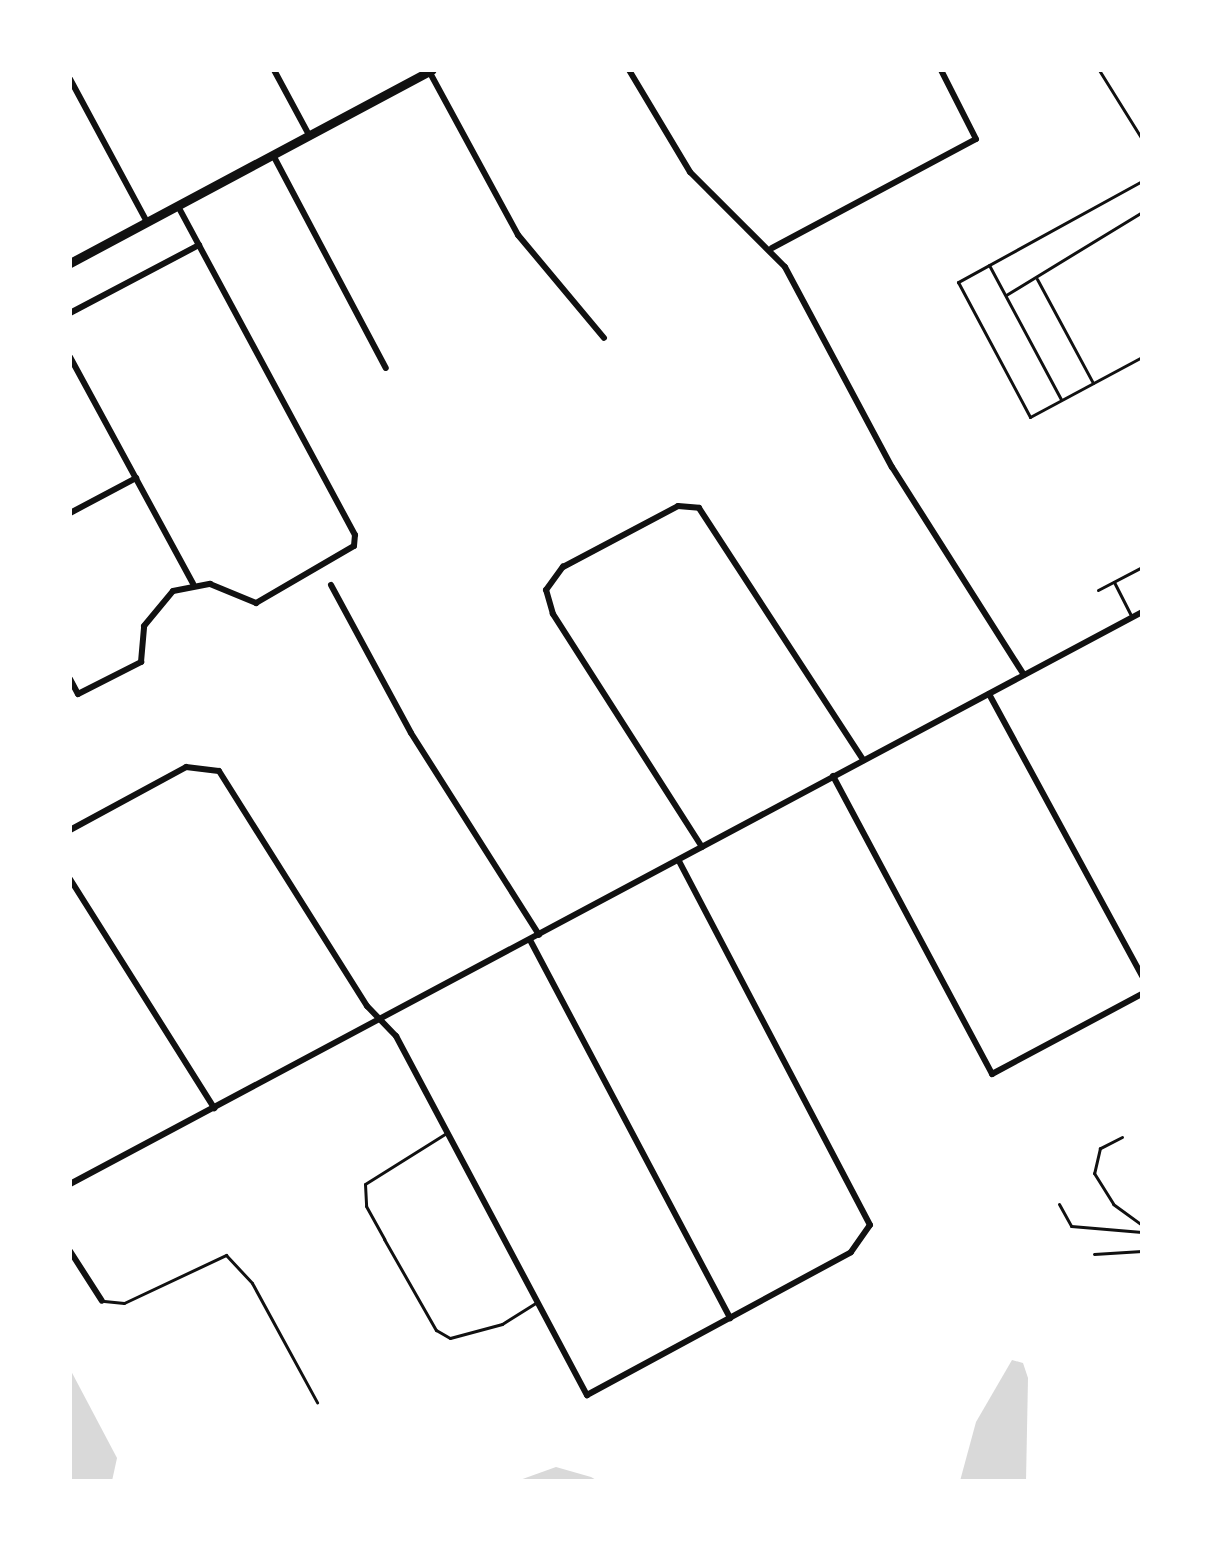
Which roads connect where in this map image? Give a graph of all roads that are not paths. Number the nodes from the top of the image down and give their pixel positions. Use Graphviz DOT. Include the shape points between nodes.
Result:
graph roads {
  1 [pos="274,70"];
  2 [pos="629,70"];
  3 [pos="941,70"];
  4 [pos="1099,70"];
  5 [pos="431,71"];
  6 [pos="70,79"];
  7 [pos="309,135"];
  8 [pos="1142,139"];
  9 [pos="273,155"];
  10 [pos="1142,181"];
  11 [pos="178,206"];
  12 [pos="1142,212"];
  13 [pos="147,222"];
  14 [pos="199,245"];
  15 [pos="772,248"];
  16 [pos="70,263"];
  17 [pos="989,265"];
  18 [pos="1037,279"];
  19 [pos="1006,295"];
  20 [pos="70,313"];
  21 [pos="604,338"];
  22 [pos="70,357"];
  23 [pos="1142,357"];
  24 [pos="386,368"];
  25 [pos="1093,383"];
  26 [pos="1061,400"];
  27 [pos="136,478"];
  28 [pos="70,513"];
  29 [pos="1142,567"];
  30 [pos="1114,582"];
  31 [pos="193,584"];
  32 [pos="331,585"];
  33 [pos="1098,590"];
  34 [pos="1142,612"];
  35 [pos="1132,617"];
  36 [pos="1024,675"];
  37 [pos="70,679"];
  38 [pos="989,694"];
  39 [pos="863,760"];
  40 [pos="833,776"];
  41 [pos="70,830"];
  42 [pos="702,847"];
  43 [pos="678,860"];
  44 [pos="70,879"];
  45 [pos="539,935"];
  46 [pos="530,940"];
  47 [pos="1142,976"];
  48 [pos="1142,994"];
  49 [pos="380,1019"];
  50 [pos="214,1108"];
  51 [pos="448,1132"];
  52 [pos="1122,1137"];
  53 [pos="70,1184"];
  54 [pos="1059,1204"];
  55 [pos="1142,1225"];
  56 [pos="1142,1232"];
  57 [pos="70,1251"];
  58 [pos="1142,1251"];
  59 [pos="1094,1254"];
  60 [pos="102,1301"];
  61 [pos="538,1301"];
  62 [pos="730,1318"];
  63 [pos="317,1402"];
  1 -- 7 [label="street"];
  2 -- 15 [label="street" via="690,172"];
  3 -- 15 [label="street" via="976,139"];
  4 -- 8 [label="lane"];
  5 -- 7 [label="main road"];
  5 -- 21 [label="street" via="518,235"];
  6 -- 13 [label="street"];
  7 -- 9 [label="main road"];
  9 -- 11 [label="main road"];
  9 -- 24 [label="street"];
  10 -- 17 [label="lane"];
  11 -- 13 [label="main road"];
  11 -- 14 [label="street"];
  12 -- 18 [label="lane"];
  13 -- 16 [label="main road"];
  14 -- 20 [label="street"];
  14 -- 31 [label="street" via="355,535 343,558 256,603"];
  15 -- 36 [label="street" via="892,467"];
  17 -- 19 [label="lane"];
  17 -- 26 [label="lane" via="958,282 1030,417"];
  18 -- 19 [label="lane"];
  18 -- 25 [label="lane"];
  19 -- 26 [label="lane"];
  22 -- 27 [label="street"];
  23 -- 25 [label="lane"];
  25 -- 26 [label="lane"];
  27 -- 28 [label="street"];
  27 -- 31 [label="street"];
  29 -- 30 [label="lane"];
  30 -- 33 [label="lane"];
  30 -- 35 [label="lane"];
  31 -- 37 [label="street" via="152,610 141,662 78,694"];
  32 -- 45 [label="street" via="411,733"];
  34 -- 35 [label="street"];
  35 -- 36 [label="street"];
  36 -- 38 [label="street"];
  38 -- 39 [label="street"];
  38 -- 47 [label="street"];
  39 -- 40 [label="street"];
  39 -- 42 [label="street" via="710,515 678,506 620,536 551,576 547,601"];
  40 -- 42 [label="street"];
  40 -- 48 [label="street" via="992,1074"];
  41 -- 49 [label="street" via="186,767 219,771"];
  42 -- 43 [label="street"];
  43 -- 45 [label="street"];
  43 -- 62 [label="street" via="863,1203 867,1238"];
  44 -- 50 [label="street"];
  45 -- 46 [label="street"];
  46 -- 49 [label="street"];
  46 -- 62 [label="street"];
  49 -- 50 [label="street"];
  49 -- 51 [label="street" via="396,1036"];
  50 -- 53 [label="street"];
  51 -- 61 [label="street"];
  51 -- 61 [label="lane" via="365,1184 366,1206 436,1330 450,1338 502,1324"];
  52 -- 55 [label="lane" via="1100,1148 1094,1173 1113,1204"];
  54 -- 56 [label="lane" via="1071,1226"];
  57 -- 60 [label="street"];
  58 -- 59 [label="lane"];
  60 -- 63 [label="lane" via="124,1303 226,1255 252,1283"];
  61 -- 62 [label="street" via="587,1395"];
}
